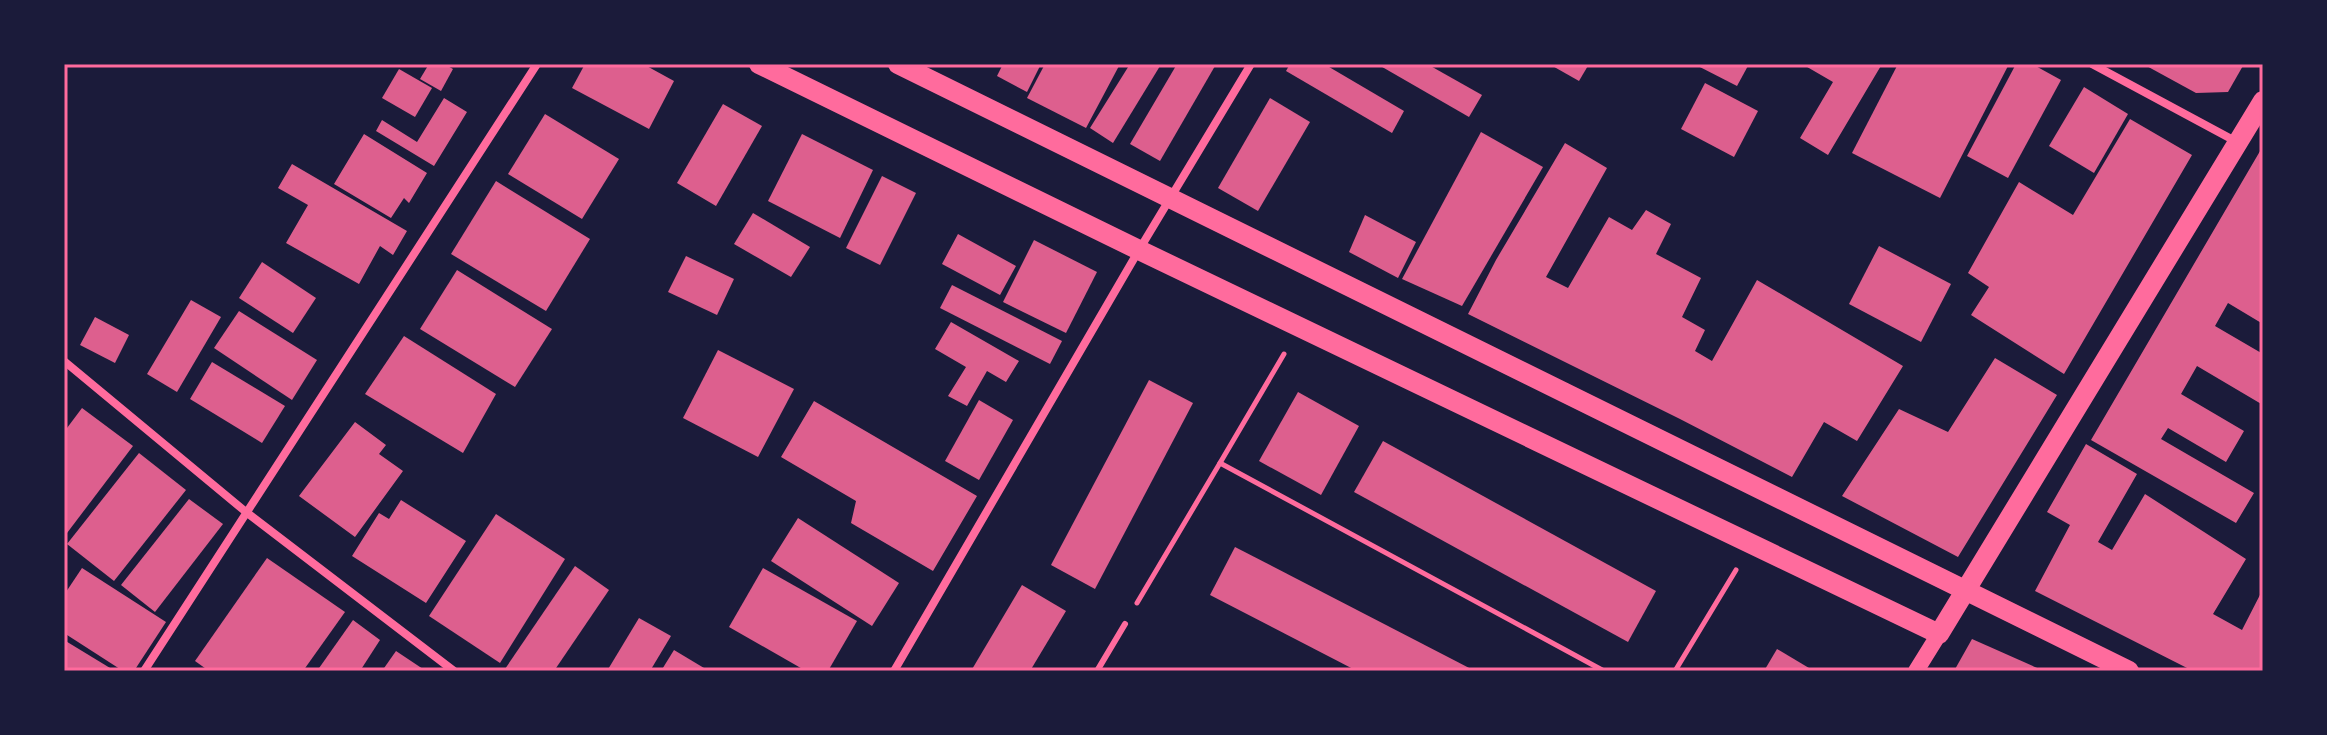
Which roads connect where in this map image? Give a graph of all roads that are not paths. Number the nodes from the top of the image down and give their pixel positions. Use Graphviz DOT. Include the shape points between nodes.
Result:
graph roads {
  1 [pos="537,64"];
  2 [pos="759,64"];
  3 [pos="898,64"];
  4 [pos="1251,64"];
  5 [pos="2092,64"];
  6 [pos="2263,101"];
  7 [pos="2238,142"];
  8 [pos="1171,197"];
  9 [pos="1139,250"];
  10 [pos="64,361"];
  11 [pos="246,512"];
  12 [pos="1965,588"];
  13 [pos="1125,624"];
  14 [pos="1939,634"];
  15 [pos="144,671"];
  16 [pos="454,671"];
  17 [pos="894,671"];
  18 [pos="1097,671"];
  19 [pos="1916,671"];
  20 [pos="2129,671"];
  1 -- 11 [label="street"];
  2 -- 9 [label="main road"];
  3 -- 8 [label="main road"];
  4 -- 8 [label="street"];
  5 -- 7 [label="street"];
  6 -- 7 [label="main road"];
  7 -- 12 [label="main road"];
  8 -- 9 [label="street"];
  8 -- 12 [label="main road"];
  9 -- 14 [label="main road"];
  9 -- 17 [label="street"];
  10 -- 11 [label="street"];
  11 -- 15 [label="street"];
  11 -- 16 [label="street"];
  12 -- 14 [label="main road"];
  12 -- 20 [label="main road"];
  13 -- 18 [label="lane"];
  14 -- 19 [label="main road"];
}
